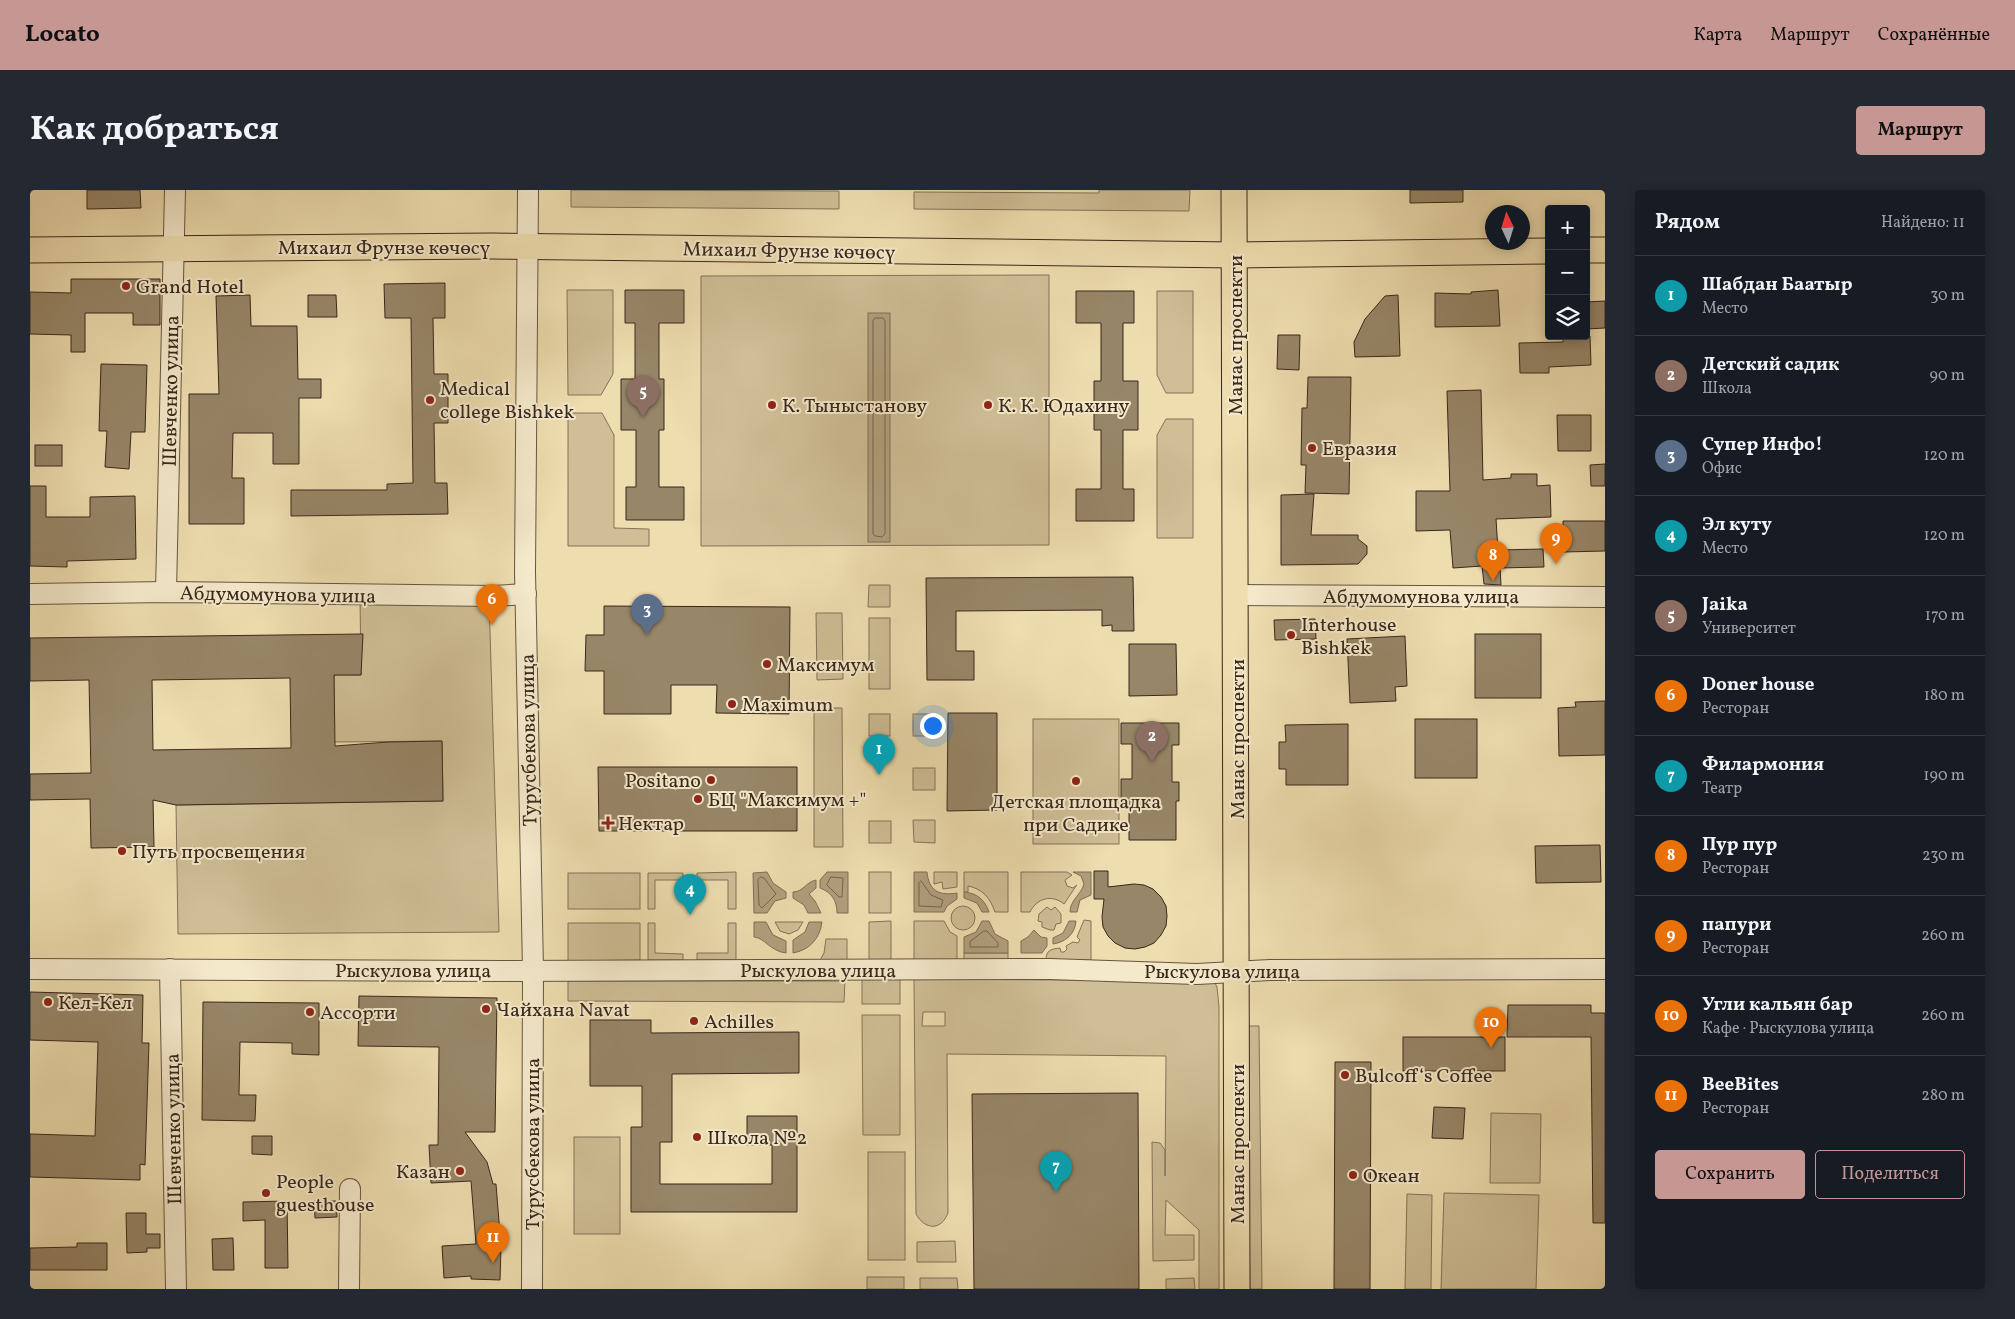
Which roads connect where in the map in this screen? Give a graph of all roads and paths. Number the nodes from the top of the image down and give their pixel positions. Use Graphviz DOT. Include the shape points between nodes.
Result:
graph roads {
  1 [pos="175,190"];
  2 [pos="528,190"];
  3 [pos="1234,190"];
  4 [pos="526,247"];
  5 [pos="174,249"];
  6 [pos="30,250"];
  7 [pos="1590,250"];
  8 [pos="1605,250"];
  9 [pos="1545,251"];
  10 [pos="1234,255"];
  11 [pos="166,592"];
  12 [pos="30,594"];
  13 [pos="526,594"];
  14 [pos="1236,595"];
  15 [pos="1605,597"];
  16 [pos="30,969"];
  17 [pos="170,969"];
  18 [pos="1605,969"];
  19 [pos="533,970"];
  20 [pos="1237,971"];
  21 [pos="350,1188"];
  22 [pos="176,1289"];
  23 [pos="349,1289"];
  24 [pos="532,1289"];
  25 [pos="1237,1289"];
  1 -- 5 [label="street, Шевченко улица"];
  2 -- 4 [label="street, Турусбекова улица"];
  3 -- 10 [label="main road, Манас проспекти"];
  4 -- 5 [label="main road, Михаил Фрунзе көчөсү"];
  4 -- 10 [label="main road, Михаил Фрунзе көчөсү"];
  4 -- 13 [label="street, Турусбекова улица"];
  5 -- 6 [label="main road, Михаил Фрунзе көчөсү"];
  5 -- 11 [label="street, Шевченко улица"];
  7 -- 8 [label="main road"];
  9 -- 10 [label="main road, Михаил Фрунзе көчөсү"];
  10 -- 14 [label="main road, Манас проспекти"];
  11 -- 12 [label="street, Абдумомунова улица"];
  11 -- 13 [label="street, Абдумомунова улица"];
  13 -- 19 [label="street, Турусбекова улица"];
  14 -- 15 [label="street, Абдумомунова улица"];
  14 -- 20 [label="main road, Манас проспекти"];
  16 -- 17 [label="street, Рыскулова улица"];
  17 -- 19 [label="street, Рыскулова улица"];
  17 -- 22 [label="street, Шевченко улица"];
  18 -- 20 [label="street, Рыскулова улица"];
  19 -- 20 [label="street, Рыскулова улица" via="1050,968 1198,974"];
  19 -- 24 [label="street, Турусбекова улица"];
  20 -- 25 [label="main road, Манас проспекти"];
  21 -- 23 [label="street"];
}
